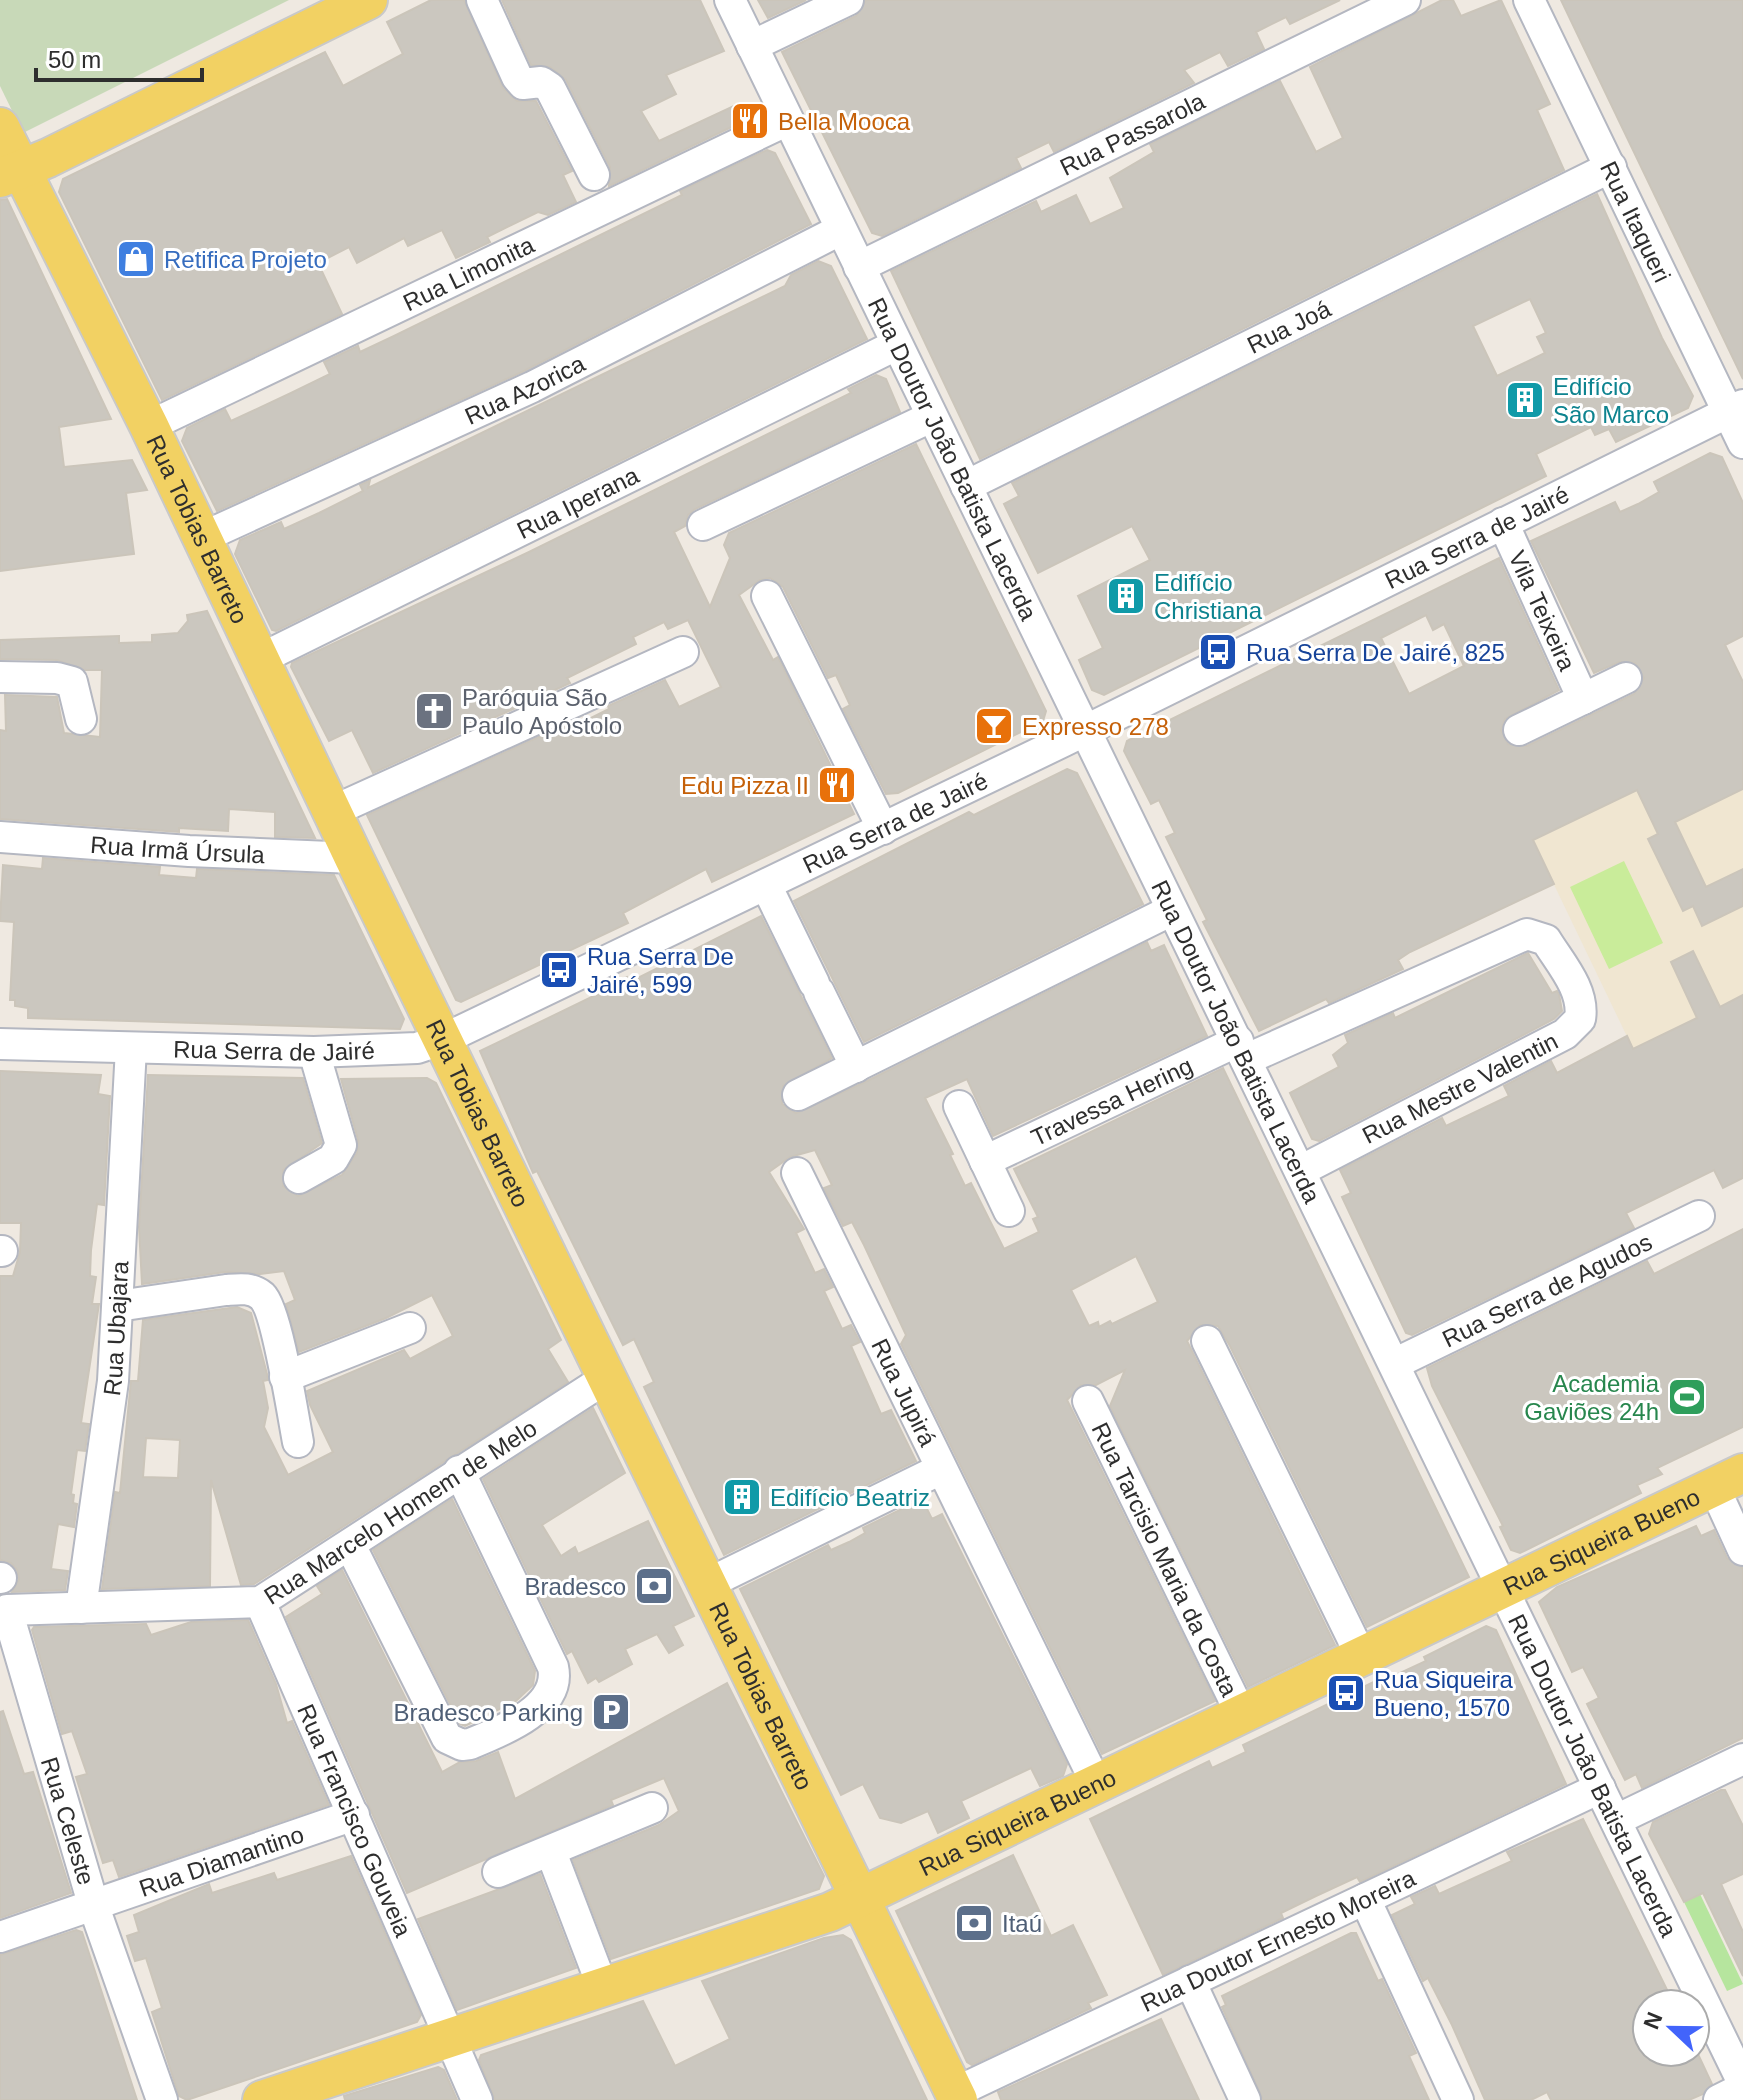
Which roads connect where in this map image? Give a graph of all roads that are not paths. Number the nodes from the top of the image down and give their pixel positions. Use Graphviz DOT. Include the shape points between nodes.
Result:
graph roads {
  1 [pos="368,0"];
  2 [pos="482,0"];
  3 [pos="730,0"];
  4 [pos="848,0"];
  5 [pos="1405,0"];
  6 [pos="1529,0"];
  7 [pos="752,46"];
  8 [pos="786,121"];
  9 [pos="0,127"];
  10 [pos="1611,167"];
  11 [pos="11,174"];
  12 [pos="594,175"];
  13 [pos="840,230"];
  14 [pos="859,267"];
  15 [pos="896,345"];
  16 [pos="1736,409"];
  17 [pos="931,417"];
  18 [pos="149,426"];
  19 [pos="1743,443"];
  20 [pos="966,486"];
  21 [pos="1503,523"];
  22 [pos="703,525"];
  23 [pos="201,538"];
  24 [pos="767,596"];
  25 [pos="683,652"];
  26 [pos="260,659"];
  27 [pos="0,677"];
  28 [pos="1626,678"];
  29 [pos="1583,699"];
  30 [pos="81,719"];
  31 [pos="1086,730"];
  32 [pos="1519,730"];
  33 [pos="333,811"];
  34 [pos="883,829"];
  35 [pos="0,837"];
  36 [pos="354,858"];
  37 [pos="766,885"];
  38 [pos="1172,910"];
  39 [pos="1546,940"];
  40 [pos="444,1039"];
  41 [pos="0,1044"];
  42 [pos="131,1048"];
  43 [pos="1242,1050"];
  44 [pos="314,1052"];
  45 [pos="856,1067"];
  46 [pos="798,1095"];
  47 [pos="959,1106"];
  48 [pos="985,1161"];
  49 [pos="1300,1171"];
  50 [pos="797,1173"];
  51 [pos="299,1178"];
  52 [pos="1009,1211"];
  53 [pos="1699,1216"];
  54 [pos="118,1306"];
  55 [pos="410,1328"];
  56 [pos="1207,1341"];
  57 [pos="1394,1364"];
  58 [pos="285,1377"];
  59 [pos="608,1377"];
  60 [pos="1088,1401"];
  61 [pos="298,1442"];
  62 [pos="941,1469"];
  63 [pos="459,1471"];
  64 [pos="1728,1480"];
  65 [pos="350,1545"];
  66 [pos="1743,1550"];
  67 [pos="709,1583"];
  68 [pos="1504,1590"];
  69 [pos="260,1602"];
  70 [pos="81,1608"];
  71 [pos="1362,1658"];
  72 [pos="1242,1716"];
  73 [pos="1743,1759"];
  74 [pos="1097,1785"];
  75 [pos="1600,1788"];
  76 [pos="652,1808"];
  77 [pos="354,1815"];
  78 [pos="1616,1820"];
  79 [pos="551,1852"];
  80 [pos="498,1872"];
  81 [pos="861,1898"];
  82 [pos="1365,1899"];
  83 [pos="94,1907"];
  84 [pos="0,1937"];
  85 [pos="1190,1981"];
  86 [pos="603,1988"];
  87 [pos="448,2039"];
  88 [pos="1743,2085"];
  89 [pos="956,2096"];
  90 [pos="162,2100"];
  91 [pos="262,2100"];
  92 [pos="477,2100"];
  93 [pos="1245,2100"];
  94 [pos="1458,2100"];
  95 [pos="1719,2100"];
  1 -- 11 [label="main road"];
  2 -- 12 [label="street" via="517,77 523,84 541,82 550,88"];
  3 -- 7 [label="street, Rua Doutor João Batista Lacerda"];
  4 -- 7 [label="street"];
  5 -- 14 [label="street, Rua Passarola"];
  6 -- 10 [label="street, Rua Itaqueri"];
  7 -- 8 [label="street, Rua Doutor João Batista Lacerda"];
  8 -- 13 [label="street, Rua Doutor João Batista Lacerda"];
  8 -- 18 [label="street, Rua Limonita"];
  9 -- 11 [label="main road, Rua Tobias Barreto"];
  10 -- 16 [label="street, Rua Itaqueri"];
  10 -- 20 [label="street, Rua Joá"];
  11 -- 18 [label="main road, Rua Tobias Barreto"];
  13 -- 14 [label="street, Rua Doutor João Batista Lacerda"];
  13 -- 23 [label="street, Rua Azorica" via="532,387"];
  14 -- 15 [label="street, Rua Doutor João Batista Lacerda"];
  15 -- 17 [label="street, Rua Doutor João Batista Lacerda"];
  15 -- 26 [label="street, Rua Iperana"];
  16 -- 19 [label="street, Rua Itaqueri"];
  16 -- 21 [label="street, Rua Serra de Jairé"];
  17 -- 20 [label="street, Rua Doutor João Batista Lacerda"];
  17 -- 22 [label="street"];
  18 -- 23 [label="main road, Rua Tobias Barreto"];
  20 -- 31 [label="street, Rua Doutor João Batista Lacerda"];
  21 -- 29 [label="street, Vila Teixeira"];
  21 -- 31 [label="street, Rua Serra de Jairé"];
  23 -- 26 [label="main road, Rua Tobias Barreto"];
  24 -- 34 [label="street"];
  25 -- 33 [label="street"];
  26 -- 33 [label="main road, Rua Tobias Barreto"];
  27 -- 30 [label="street" via="72,682"];
  28 -- 29 [label="street, Vila Teixeira"];
  29 -- 32 [label="street, Vila Teixeira"];
  31 -- 34 [label="street, Rua Serra de Jairé"];
  31 -- 38 [label="street, Rua Doutor João Batista Lacerda"];
  33 -- 36 [label="main road, Rua Tobias Barreto"];
  34 -- 37 [label="street, Rua Serra de Jairé"];
  35 -- 36 [label="street, Rua Irmã Úrsula"];
  36 -- 40 [label="main road, Rua Tobias Barreto"];
  37 -- 40 [label="street, Rua Serra de Jairé"];
  37 -- 45 [label="street"];
  38 -- 43 [label="street, Rua Doutor João Batista Lacerda"];
  38 -- 45 [label="street"];
  39 -- 43 [label="street, Travessa Hering" via="1527,934 1509,939"];
  39 -- 49 [label="street, Rua Mestre Valentin" via="1580,999 1575,1026"];
  40 -- 44 [label="street, Rua Serra de Jairé" via="417,1048"];
  40 -- 59 [label="main road, Rua Tobias Barreto"];
  41 -- 42 [label="street, Rua Serra de Jairé"];
  42 -- 44 [label="street, Rua Serra de Jairé"];
  42 -- 54 [label="street, Rua Ubajara"];
  43 -- 48 [label="street, Travessa Hering"];
  43 -- 49 [label="street, Rua Doutor João Batista Lacerda"];
  44 -- 51 [label="street" via="341,1145 333,1159"];
  45 -- 46 [label="street"];
  47 -- 48 [label="street"];
  48 -- 52 [label="street"];
  49 -- 57 [label="street, Rua Doutor João Batista Lacerda"];
  50 -- 62 [label="street, Rua Jupirá"];
  53 -- 57 [label="street, Rua Serra de Agudos"];
  54 -- 58 [label="street" via="253,1291 266,1300"];
  54 -- 70 [label="street, Rua Ubajara" via="113,1381"];
  55 -- 58 [label="street"];
  56 -- 71 [label="street"];
  57 -- 68 [label="street, Rua Doutor João Batista Lacerda"];
  58 -- 61 [label="street"];
  59 -- 63 [label="street, Rua Marcelo Homem de Melo"];
  59 -- 67 [label="main road, Rua Tobias Barreto"];
  60 -- 72 [label="street, Rua Tarcisio Maria da Costa"];
  62 -- 67 [label="street"];
  62 -- 74 [label="street, Rua Jupirá"];
  63 -- 65 [label="street, Rua Marcelo Homem de Melo"];
  63 -- 65 [label="street" via="549,1659 554,1687 543,1703 480,1740 453,1742 438,1723"];
  64 -- 66 [label="street"];
  64 -- 68 [label="main road, Rua Siqueira Bueno"];
  65 -- 69 [label="street, Rua Marcelo Homem de Melo"];
  67 -- 81 [label="main road, Rua Tobias Barreto"];
  68 -- 71 [label="main road, Rua Siqueira Bueno"];
  68 -- 75 [label="street, Rua Doutor João Batista Lacerda"];
  69 -- 70 [label="street, Rua Marcelo Homem de Melo"];
  69 -- 77 [label="street, Rua Francisco Gouveia"];
  70 -- 83 [label="street, Rua Celeste" via="7,1610"];
  71 -- 72 [label="main road, Rua Siqueira Bueno"];
  72 -- 74 [label="main road, Rua Siqueira Bueno"];
  73 -- 78 [label="street"];
  74 -- 81 [label="main road, Rua Siqueira Bueno"];
  75 -- 78 [label="street, Rua Doutor João Batista Lacerda"];
  75 -- 82 [label="street, Rua Doutor Ernesto Moreira"];
  76 -- 79 [label="street"];
  77 -- 83 [label="street, Rua Diamantino"];
  77 -- 87 [label="street, Rua Francisco Gouveia"];
  78 -- 88 [label="street, Rua Doutor João Batista Lacerda"];
  79 -- 80 [label="street"];
  79 -- 86 [label="street"];
  81 -- 86 [label="main road, Rua Siqueira Bueno"];
  81 -- 89 [label="main road, Rua Tobias Barreto"];
  82 -- 85 [label="street, Rua Doutor Ernesto Moreira"];
  82 -- 94 [label="street"];
  83 -- 84 [label="street, Rua Diamantino"];
  83 -- 90 [label="street, Rua Celeste"];
  85 -- 89 [label="street, Rua Doutor Ernesto Moreira"];
  85 -- 93 [label="street"];
  86 -- 87 [label="main road, Rua Siqueira Bueno"];
  87 -- 91 [label="main road, Rua Siqueira Bueno"];
  87 -- 92 [label="street, Rua Francisco Gouveia"];
  88 -- 95 [label="street"];
}
